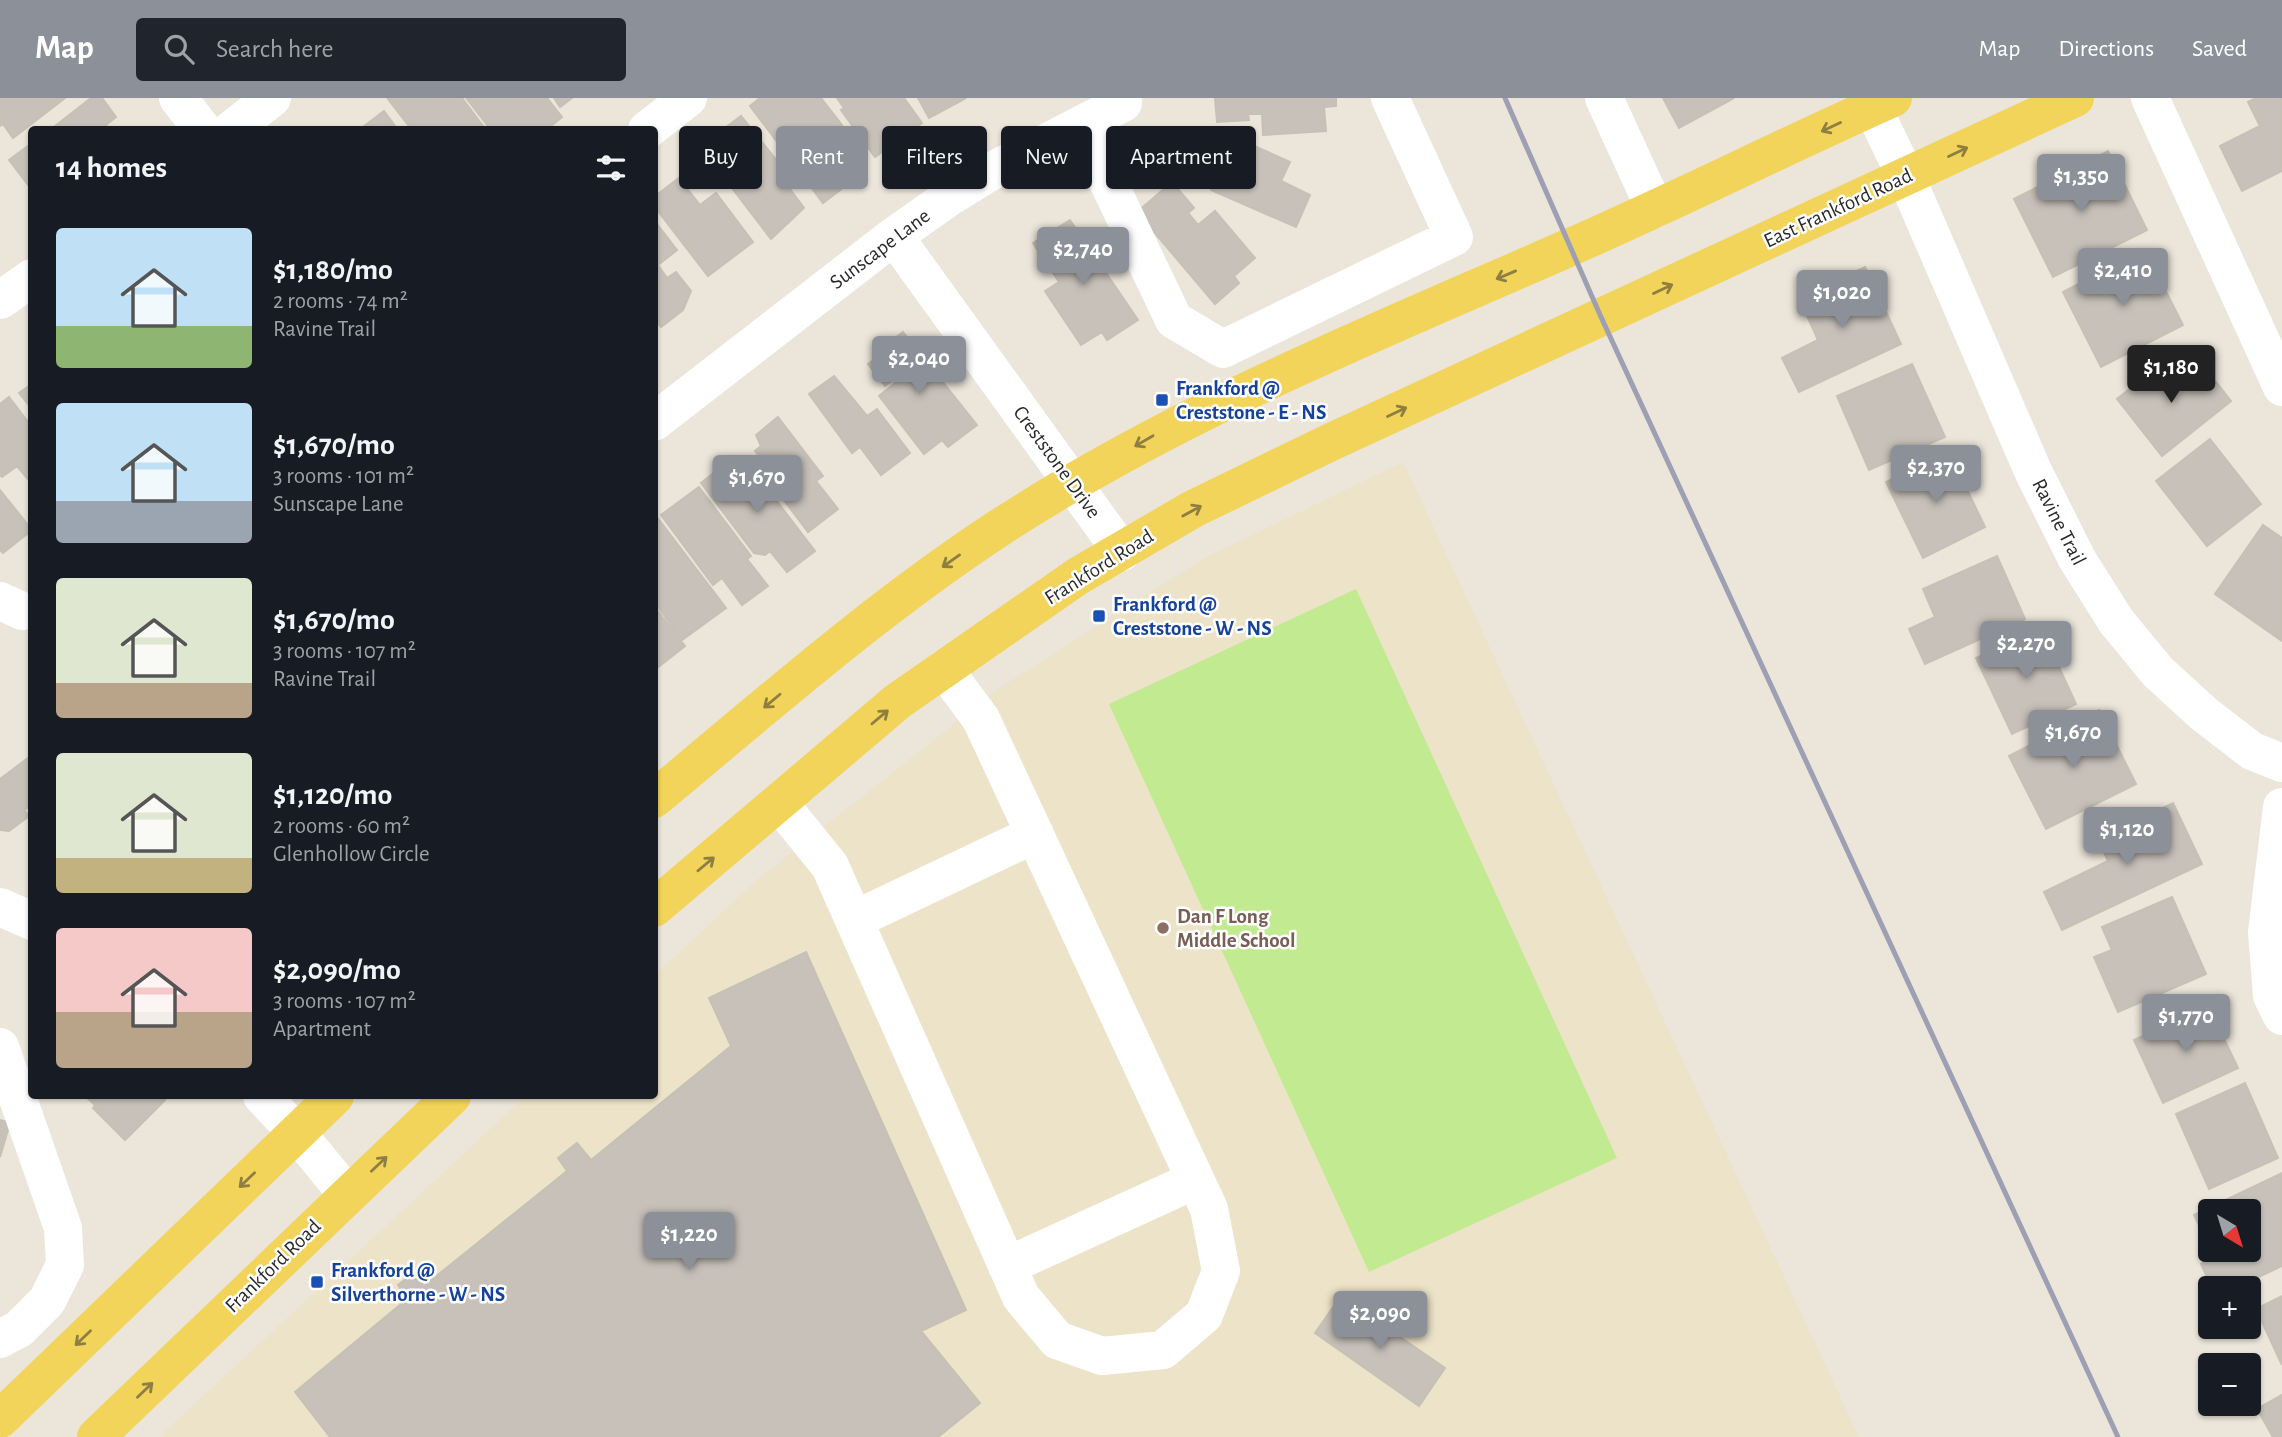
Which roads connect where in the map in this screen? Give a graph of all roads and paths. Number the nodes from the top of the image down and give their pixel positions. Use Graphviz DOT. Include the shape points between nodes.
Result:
graph roads {
  1 [pos="178,98"];
  2 [pos="272,98"];
  3 [pos="688,98"];
  4 [pos="1390,98"];
  5 [pos="1604,98"];
  6 [pos="2075,98"];
  7 [pos="2150,98"];
  8 [pos="1121,101"];
  9 [pos="1878,101"];
  10 [pos="1081,125"];
  11 [pos="200,126"];
  12 [pos="236,126"];
  13 [pos="653,126"];
  14 [pos="1906,177"];
  15 [pos="1655,209"];
  16 [pos="894,236"];
  17 [pos="1601,317"];
  18 [pos="2282,387"];
  19 [pos="658,419"];
  20 [pos="1072,483"];
  21 [pos="1122,552"];
  22 [pos="944,669"];
  23 [pos="2282,763"];
  24 [pos="658,796"];
  25 [pos="779,803"];
  26 [pos="2282,807"];
  27 [pos="1035,834"];
  28 [pos="658,905"];
  29 [pos="0,907"];
  30 [pos="28,918"];
  31 [pos="854,920"];
  32 [pos="2282,1016"];
  33 [pos="0,1047"];
  34 [pos="265,1099"];
  35 [pos="332,1099"];
  36 [pos="449,1099"];
  37 [pos="296,1132"];
  38 [pos="1195,1180"];
  39 [pos="347,1194"];
  40 [pos="1007,1266"];
  41 [pos="0,1339"];
  42 [pos="0,1419"];
  43 [pos="96,1437"];
  1 -- 11 [label="street"];
  2 -- 12 [label="street"];
  3 -- 13 [label="street"];
  4 -- 10 [label="street" via="1454,237 1223,349 1174,320"];
  5 -- 15 [label="street"];
  14 -- 6 [label="main road, East Frankford Road, one-way"];
  7 -- 18 [label="street"];
  8 -- 10 [label="street, Sunscape Lane"];
  9 -- 14 [label="street, Ravine Trail"];
  9 -- 15 [label="main road, one-way"];
  10 -- 16 [label="street, Sunscape Lane" via="988,173"];
  17 -- 14 [label="main road, East Frankford Road, one-way"];
  14 -- 23 [label="street, Ravine Trail" via="2034,471 2077,559 2116,621 2158,673 2204,714 2252,751"];
  15 -- 20 [label="main road, one-way" via="1301,364 1155,435"];
  16 -- 19 [label="street, Sunscape Lane"];
  16 -- 20 [label="street, Creststone Drive"];
  21 -- 17 [label="main road, Frankford Road, one-way" via="1193,509"];
  20 -- 21 [label="street, Creststone Drive"];
  20 -- 24 [label="main road, one-way" via="920,583"];
  21 -- 22 [label="main road, Frankford Road" via="1078,576"];
  25 -- 22 [label="main road, Frankford Road, one-way" via="898,701"];
  22 -- 27 [label="street" via="981,719"];
  28 -- 25 [label="main road, Frankford Road, one-way"];
  25 -- 31 [label="street" via="830,866"];
  26 -- 32 [label="street" via="2267,932 2272,996"];
  27 -- 31 [label="street"];
  27 -- 38 [label="street"];
  29 -- 30 [label="street"];
  31 -- 40 [label="street"];
  33 -- 41 [label="street" via="63,1228 65,1265 47,1301 19,1329"];
  34 -- 37 [label="street"];
  35 -- 37 [label="main road"];
  39 -- 36 [label="main road, Frankford Road, one-way"];
  37 -- 39 [label="street"];
  37 -- 42 [label="main road, one-way"];
  38 -- 40 [label="street"];
  38 -- 40 [label="street" via="1209,1209 1221,1271 1204,1315 1163,1350 1102,1356 1057,1340 1021,1297"];
  43 -- 39 [label="main road, Frankford Road, one-way"];
}
